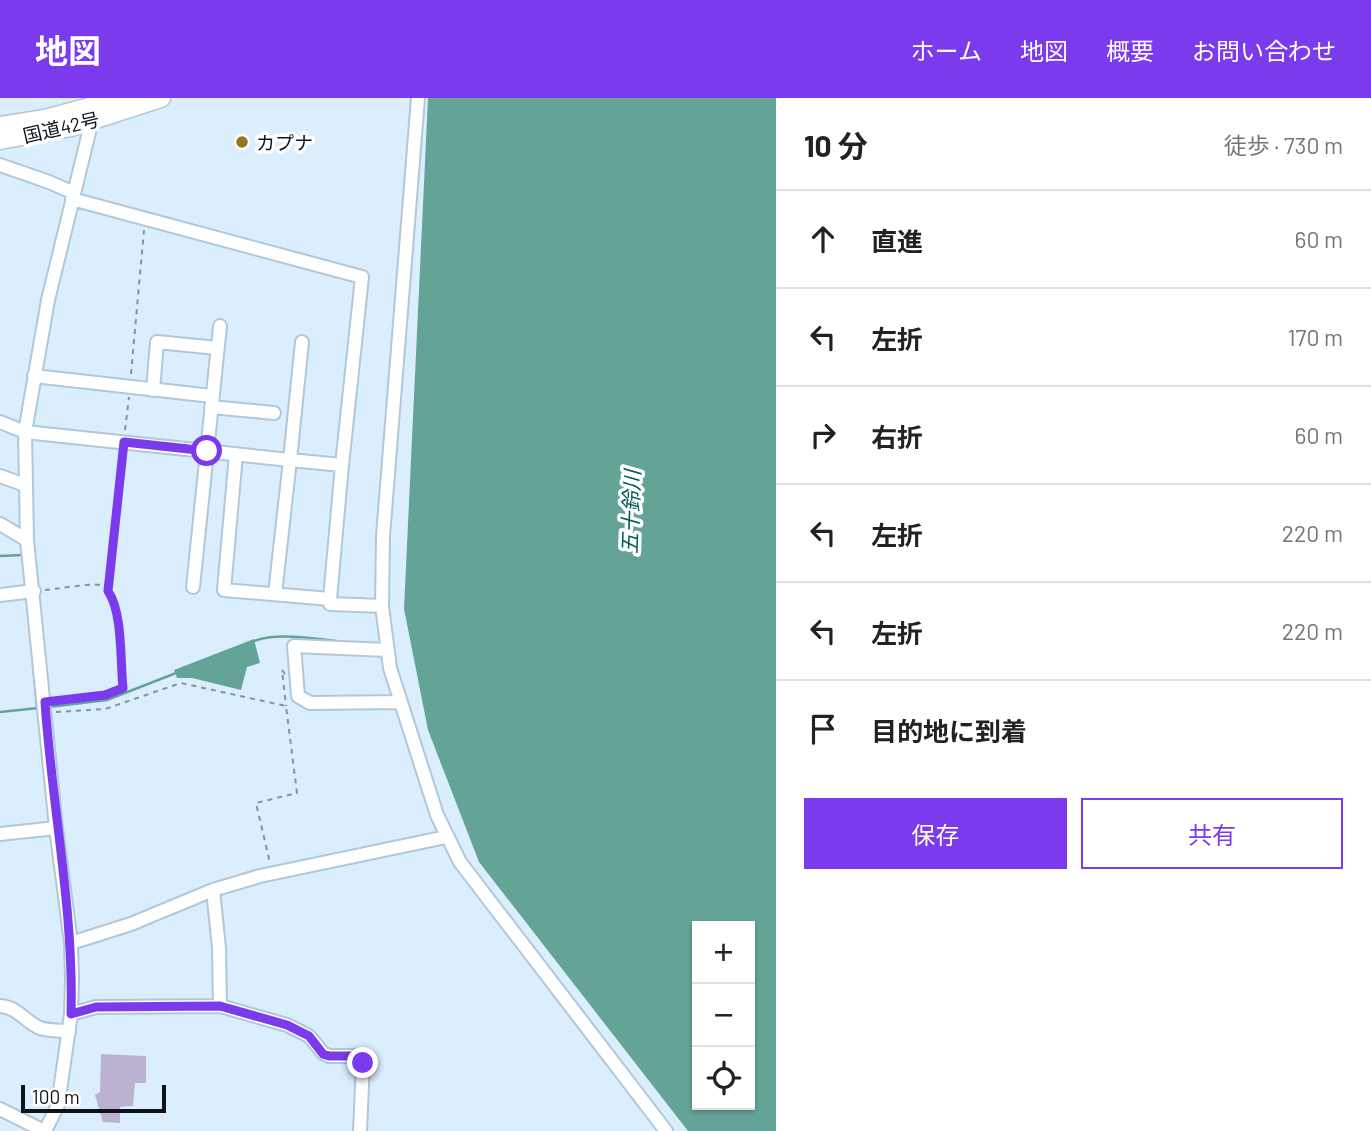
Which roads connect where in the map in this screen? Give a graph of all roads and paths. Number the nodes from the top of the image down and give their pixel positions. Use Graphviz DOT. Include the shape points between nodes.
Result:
graph roads {
  1 [pos="123,98"];
  2 [pos="161,98"];
  3 [pos="418,98"];
  4 [pos="94,109"];
  5 [pos="0,126"];
  6 [pos="0,140"];
  7 [pos="0,164"];
  8 [pos="73,196"];
  9 [pos="145,219"];
  10 [pos="220,326"];
  11 [pos="302,342"];
  12 [pos="217,348"];
  13 [pos="34,376"];
  14 [pos="130,387"];
  15 [pos="153,390"];
  16 [pos="212,401"];
  17 [pos="274,413"];
  18 [pos="0,422"];
  19 [pos="25,432"];
  20 [pos="124,442"];
  21 [pos="207,451"];
  22 [pos="236,454"];
  23 [pos="290,460"];
  24 [pos="342,465"];
  25 [pos="0,476"];
  26 [pos="24,485"];
  27 [pos="0,524"];
  28 [pos="27,540"];
  29 [pos="194,587"];
  30 [pos="108,591"];
  31 [pos="28,592"];
  32 [pos="275,594"];
  33 [pos="0,595"];
  34 [pos="330,599"];
  35 [pos="382,606"];
  36 [pos="387,650"];
  37 [pos="401,702"];
  38 [pos="45,706"];
  39 [pos="57,828"];
  40 [pos="0,834"];
  41 [pos="446,837"];
  42 [pos="273,874"];
  43 [pos="213,890"];
  44 [pos="71,943"];
  45 [pos="0,1006"];
  46 [pos="220,1006"];
  47 [pos="71,1014"];
  48 [pos="69,1032"];
  49 [pos="0,1109"];
  50 [pos="45,1131"];
  51 [pos="360,1131"];
  52 [pos="666,1131"];
  1 -- 4 [label="highway, 国道42号"];
  2 -- 4 [label="highway, 国道42号"];
  3 -- 35 [label="street" via="383,536"];
  4 -- 5 [label="highway, 国道42号"];
  4 -- 6 [label="highway, 国道42号" via="45,133"];
  4 -- 8 [label="street"];
  7 -- 8 [label="street"];
  8 -- 9 [label="street"];
  8 -- 13 [label="street"];
  9 -- 14 [label="path"];
  9 -- 24 [label="street" via="362,276"];
  10 -- 12 [label="street"];
  11 -- 23 [label="street"];
  12 -- 15 [label="street" via="157,342"];
  12 -- 16 [label="street"];
  13 -- 14 [label="street"];
  13 -- 19 [label="street"];
  14 -- 15 [label="street"];
  14 -- 20 [label="path"];
  15 -- 16 [label="street"];
  16 -- 17 [label="street"];
  16 -- 21 [label="street"];
  18 -- 19 [label="street"];
  19 -- 20 [label="street"];
  19 -- 26 [label="street"];
  20 -- 21 [label="street"];
  20 -- 30 [label="path"];
  21 -- 22 [label="street"];
  21 -- 29 [label="street"];
  22 -- 23 [label="street"];
  22 -- 32 [label="street" via="224,590"];
  23 -- 24 [label="street"];
  23 -- 32 [label="street"];
  24 -- 34 [label="street"];
  25 -- 26 [label="street"];
  26 -- 28 [label="street"];
  27 -- 28 [label="street"];
  28 -- 31 [label="street"];
  30 -- 31 [label="path" via="99,585"];
  30 -- 38 [label="path" via="117,617 123,688"];
  31 -- 33 [label="street"];
  31 -- 38 [label="street"];
  32 -- 34 [label="street"];
  34 -- 35 [label="street" via="330,604"];
  35 -- 36 [label="street"];
  36 -- 37 [label="street"];
  36 -- 37 [label="street" via="294,646 298,696 310,703"];
  37 -- 41 [label="street"];
  38 -- 39 [label="street"];
  38 -- 42 [label="path" via="105,709 181,682 286,706 297,793 256,803"];
  39 -- 40 [label="street"];
  39 -- 44 [label="street"];
  41 -- 42 [label="street"];
  41 -- 52 [label="street" via="480,890"];
  42 -- 43 [label="street"];
  43 -- 44 [label="street" via="131,925"];
  43 -- 46 [label="street"];
  44 -- 47 [label="street"];
  45 -- 48 [label="street" via="21,1013 39,1028"];
  46 -- 47 [label="street" via="96,1007"];
  46 -- 51 [label="street" via="287,1025 309,1036 323,1054 360,1056"];
  47 -- 48 [label="street"];
  48 -- 50 [label="street" via="58,1105"];
  49 -- 50 [label="street"];
}
